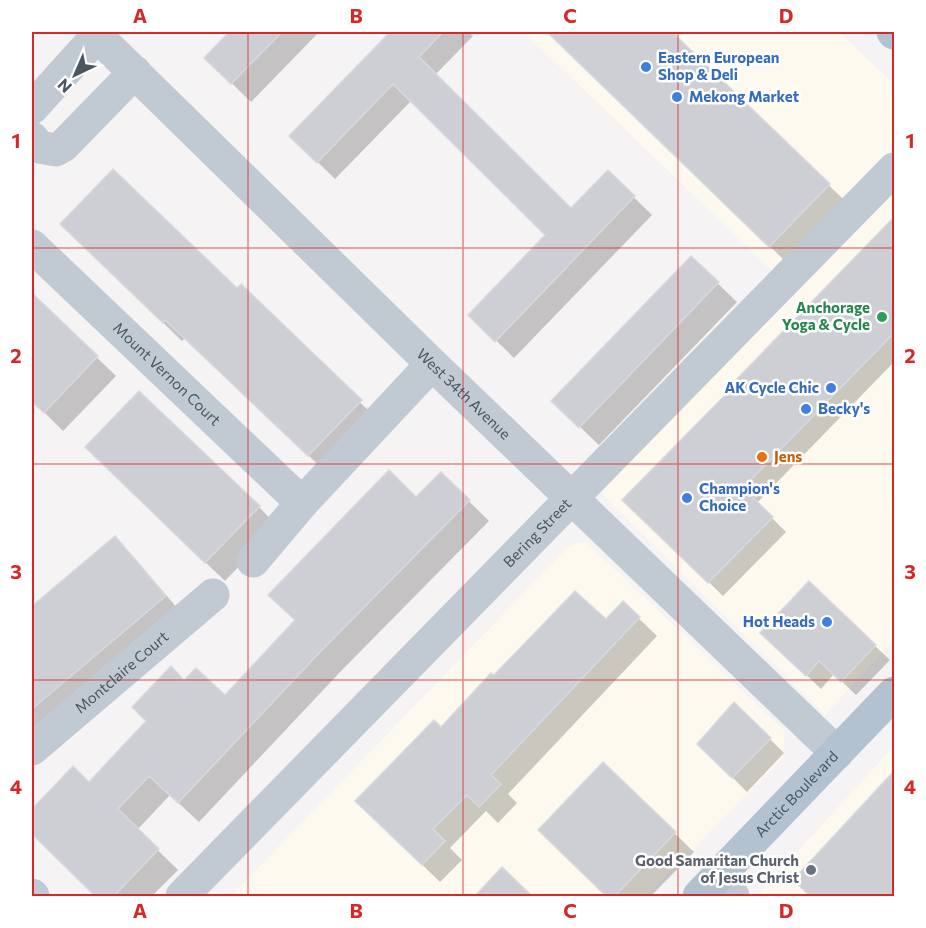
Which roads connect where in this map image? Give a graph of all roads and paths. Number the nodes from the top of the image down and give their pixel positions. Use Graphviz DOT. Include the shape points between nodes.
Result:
graph roads {
  1 [pos="95,34"];
  2 [pos="135,72"];
  3 [pos="32,108"];
  4 [pos="32,138"];
  5 [pos="894,169"];
  6 [pos="32,246"];
  7 [pos="432,364"];
  8 [pos="573,497"];
  9 [pos="302,503"];
  10 [pos="253,561"];
  11 [pos="213,595"];
  12 [pos="894,693"];
  13 [pos="32,749"];
  14 [pos="837,753"];
  15 [pos="716,891"];
  16 [pos="182,897"];
  1 -- 2 [label="street, West 34th Avenue"];
  1 -- 3 [label="street"];
  2 -- 4 [label="street" via="63,147 39,147"];
  2 -- 7 [label="street, West 34th Avenue"];
  5 -- 8 [label="street, Bering Street"];
  6 -- 9 [label="street, Mount Vernon Court"];
  7 -- 8 [label="street, West 34th Avenue"];
  7 -- 9 [label="street"];
  8 -- 14 [label="street, West 34th Avenue"];
  8 -- 16 [label="street, Bering Street"];
  9 -- 10 [label="street"];
  11 -- 13 [label="street, Montclaire Court"];
  12 -- 14 [label="main road, Arctic Boulevard"];
  14 -- 15 [label="main road, Arctic Boulevard"];
}
